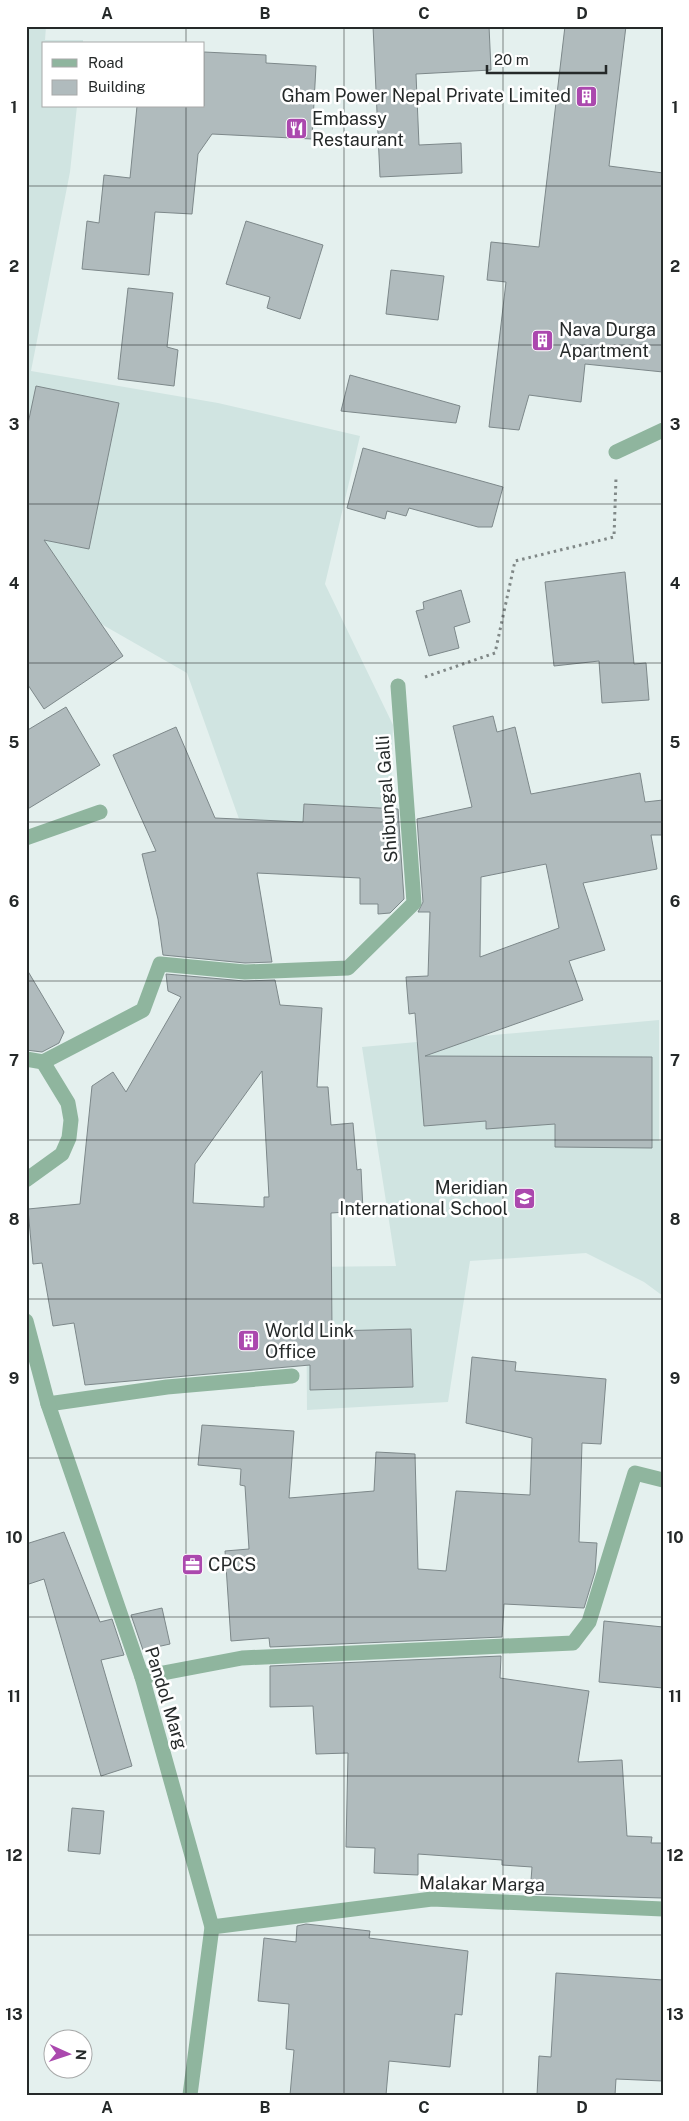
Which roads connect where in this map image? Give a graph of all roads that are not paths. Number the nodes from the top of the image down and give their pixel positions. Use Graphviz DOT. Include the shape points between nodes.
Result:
graph roads {
  1 [pos="663,430"];
  2 [pos="616,452"];
  3 [pos="398,686"];
  4 [pos="100,812"];
  5 [pos="26,838"];
  6 [pos="26,1058"];
  7 [pos="43,1062"];
  8 [pos="26,1180"];
  9 [pos="26,1323"];
  10 [pos="292,1376"];
  11 [pos="48,1404"];
  12 [pos="663,1480"];
  13 [pos="142,1677"];
  14 [pos="663,1909"];
  15 [pos="212,1927"];
  16 [pos="190,2095"];
  1 -- 2 [label="street"];
  3 -- 7 [label="street, Shibungal Galli" via="414,903 348,968 245,972 160,964 143,1010"];
  4 -- 5 [label="street"];
  6 -- 7 [label="street"];
  7 -- 8 [label="street" via="68,1103 70,1138 62,1154"];
  9 -- 11 [label="street, Pandol Marg"];
  10 -- 11 [label="street" via="167,1387"];
  11 -- 13 [label="street, Pandol Marg"];
  12 -- 13 [label="street" via="634,1473 589,1622 573,1642 242,1658"];
  13 -- 15 [label="street, Pandol Marg"];
  14 -- 15 [label="street, Malakar Marga" via="432,1899"];
  15 -- 16 [label="street, Pandol Marg"];
}
